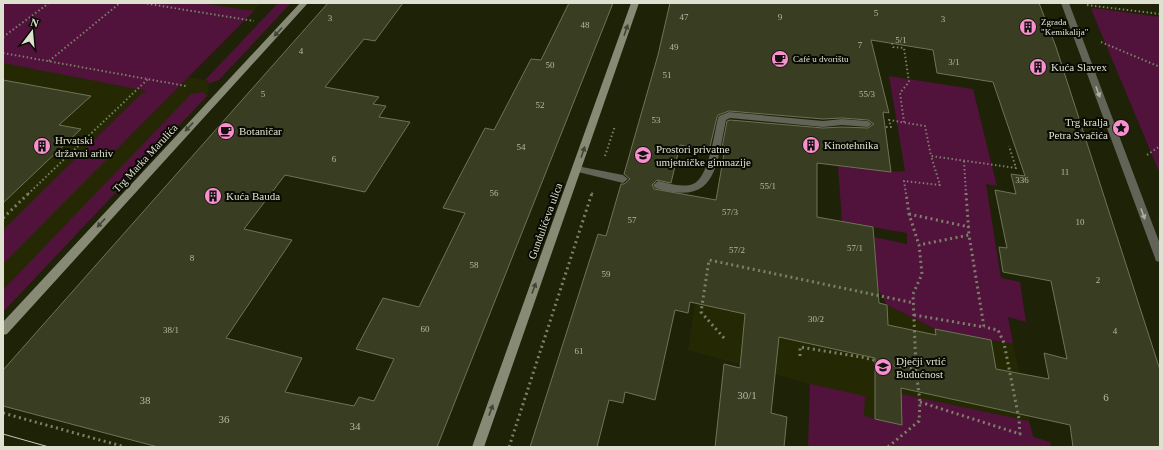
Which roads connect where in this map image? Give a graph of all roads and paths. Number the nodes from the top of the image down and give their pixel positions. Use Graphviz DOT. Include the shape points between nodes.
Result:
graph roads {
  1 [pos="49,3"];
  2 [pos="120,3"];
  3 [pos="143,3"];
  4 [pos="304,3"];
  5 [pos="635,3"];
  6 [pos="1065,3"];
  7 [pos="1087,5"];
  8 [pos="1160,14"];
  9 [pos="254,21"];
  10 [pos="3,37"];
  11 [pos="1100,42"];
  12 [pos="892,43"];
  13 [pos="3,53"];
  14 [pos="49,61"];
  15 [pos="1160,67"];
  16 [pos="148,79"];
  17 [pos="186,86"];
  18 [pos="616,122"];
  19 [pos="904,122"];
  20 [pos="868,124"];
  21 [pos="891,127"];
  22 [pos="1009,146"];
  23 [pos="1160,146"];
  24 [pos="1147,155"];
  25 [pos="931,156"];
  26 [pos="964,161"];
  27 [pos="577,169"];
  28 [pos="599,174"];
  29 [pos="623,179"];
  30 [pos="658,186"];
  31 [pos="909,214"];
  32 [pos="3,218"];
  33 [pos="968,227"];
  34 [pos="969,235"];
  35 [pos="1157,243"];
  36 [pos="919,245"];
  37 [pos="1160,258"];
  38 [pos="914,303"];
  39 [pos="914,315"];
  40 [pos="984,327"];
  41 [pos="3,330"];
  42 [pos="724,338"];
  43 [pos="800,356"];
  44 [pos="916,370"];
  45 [pos="920,402"];
  46 [pos="3,413"];
  47 [pos="125,447"];
  48 [pos="478,447"];
  49 [pos="509,447"];
  50 [pos="888,447"];
  1 -- 10 [label="path"];
  2 -- 14 [label="path"];
  3 -- 9 [label="path"];
  4 -- 41 [label="street, Trg Marka Marulića, one-way"];
  27 -- 5 [label="street, Gundulićeva ulica, one-way"];
  6 -- 35 [label="street, one-way"];
  7 -- 8 [label="path"];
  11 -- 15 [label="path"];
  12 -- 19 [label="path" via="893,47 904,48 909,82 900,93"];
  13 -- 14 [label="path"];
  14 -- 16 [label="path"];
  16 -- 17 [label="path"];
  16 -- 32 [label="path"];
  18 -- 28 [label="path"];
  19 -- 21 [label="path" via="889,120"];
  19 -- 25 [label="path" via="925,126"];
  20 -- 30 [label="street" via="823,124 725,116 722,118 712,162 705,179 699,185 690,188"];
  22 -- 26 [label="path" via="1016,168"];
  23 -- 24 [label="path"];
  25 -- 26 [label="path"];
  25 -- 31 [label="path" via="940,185 904,181"];
  26 -- 33 [label="path"];
  27 -- 28 [label="street"];
  48 -- 27 [label="street, Gundulićeva ulica, one-way"];
  28 -- 29 [label="street"];
  28 -- 49 [label="path"];
  31 -- 33 [label="path"];
  31 -- 36 [label="path"];
  33 -- 34 [label="path"];
  34 -- 36 [label="path"];
  34 -- 40 [label="path"];
  35 -- 37 [label="street"];
  36 -- 38 [label="path" via="922,274 913,294"];
  38 -- 39 [label="path"];
  38 -- 42 [label="path" via="709,260 701,312"];
  39 -- 40 [label="path"];
  39 -- 44 [label="path"];
  40 -- 45 [label="path" via="998,330 1004,343 1020,434"];
  43 -- 44 [label="path" via="800,347 861,357"];
  44 -- 45 [label="path"];
  45 -- 50 [label="path" via="919,421"];
  46 -- 47 [label="path"];
}
